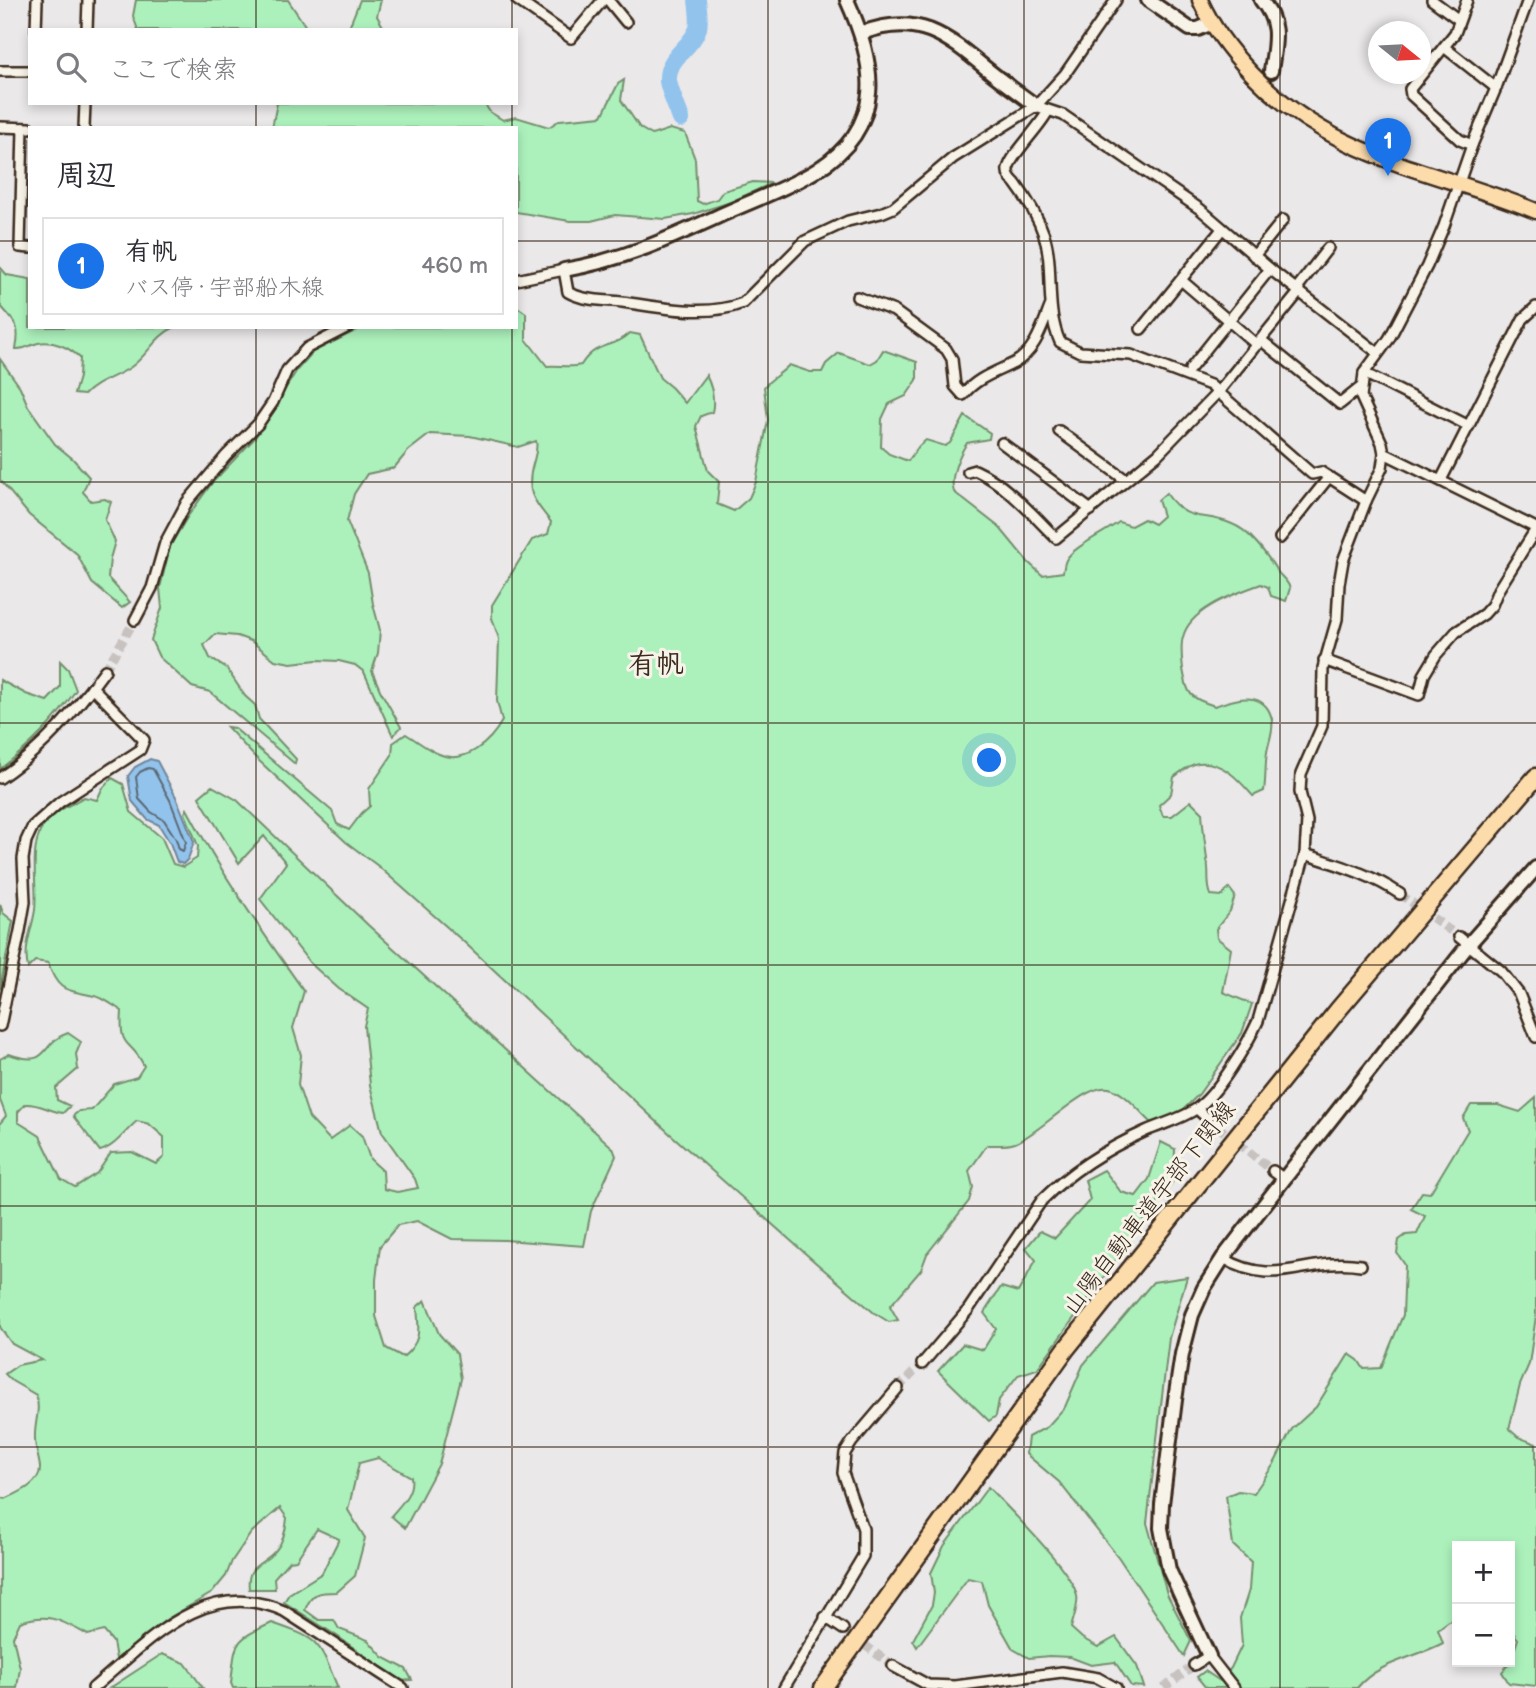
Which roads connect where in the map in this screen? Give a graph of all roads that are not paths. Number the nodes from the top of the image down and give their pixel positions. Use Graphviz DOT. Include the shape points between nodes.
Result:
graph roads {
  1 [pos="37,0"];
  2 [pos="88,0"];
  3 [pos="517,0"];
  4 [pos="606,0"];
  5 [pos="847,0"];
  6 [pos="1116,0"];
  7 [pos="1148,0"];
  8 [pos="1200,0"];
  9 [pos="1261,0"];
  10 [pos="1432,0"];
  11 [pos="1466,0"];
  12 [pos="1528,0"];
  13 [pos="1459,20"];
  14 [pos="626,22"];
  15 [pos="1212,23"];
  16 [pos="36,28"];
  17 [pos="87,28"];
  18 [pos="862,33"];
  19 [pos="1444,47"];
  20 [pos="0,71"];
  21 [pos="28,71"];
  22 [pos="1271,71"];
  23 [pos="1496,88"];
  24 [pos="85,105"];
  25 [pos="1042,108"];
  26 [pos="84,126"];
  27 [pos="0,127"];
  28 [pos="27,128"];
  29 [pos="1472,145"];
  30 [pos="1458,184"];
  31 [pos="1536,211"];
  32 [pos="1283,220"];
  33 [pos="1222,229"];
  34 [pos="1328,247"];
  35 [pos="28,248"];
  36 [pos="1254,256"];
  37 [pos="1270,269"];
  38 [pos="564,270"];
  39 [pos="518,279"];
  40 [pos="1181,280"];
  41 [pos="1298,289"];
  42 [pos="857,297"];
  43 [pos="1051,306"];
  44 [pos="1536,307"];
  45 [pos="1229,320"];
  46 [pos="344,329"];
  47 [pos="1142,329"];
  48 [pos="1259,342"];
  49 [pos="1378,353"];
  50 [pos="1190,369"];
  51 [pos="1364,373"];
  52 [pos="1360,388"];
  53 [pos="1219,391"];
  54 [pos="1469,426"];
  55 [pos="1059,431"];
  56 [pos="1002,443"];
  57 [pos="1384,453"];
  58 [pos="968,472"];
  59 [pos="1329,477"];
  60 [pos="1126,480"];
  61 [pos="1441,480"];
  62 [pos="1366,501"];
  63 [pos="1091,510"];
  64 [pos="1536,528"];
  65 [pos="1280,538"];
  66 [pos="135,620"];
  67 [pos="1324,660"];
  68 [pos="105,670"];
  69 [pos="92,687"];
  70 [pos="1536,777"];
  71 [pos="0,778"];
  72 [pos="1305,854"];
  73 [pos="1536,868"];
  74 [pos="1400,894"];
  75 [pos="1464,940"];
  76 [pos="0,1026"];
  77 [pos="1536,1037"];
  78 [pos="1197,1109"];
  79 [pos="1207,1118"];
  80 [pos="1223,1258"];
  81 [pos="1361,1265"];
  82 [pos="922,1364"];
  83 [pos="898,1388"];
  84 [pos="825,1617"];
  85 [pos="843,1629"];
  86 [pos="1209,1656"];
  87 [pos="1194,1665"];
  88 [pos="893,1666"];
  89 [pos="925,1686"];
  90 [pos="93,1688"];
  91 [pos="403,1688"];
  92 [pos="784,1688"];
  93 [pos="823,1688"];
  94 [pos="1116,1688"];
  95 [pos="1234,1688"];
  1 -- 16 [label="street"];
  2 -- 17 [label="street"];
  3 -- 4 [label="street" via="571,38"];
  4 -- 14 [label="street"];
  5 -- 18 [label="street"];
  6 -- 25 [label="street"];
  7 -- 15 [label="street" via="1190,29"];
  8 -- 15 [label="main road"];
  9 -- 22 [label="street" via="1275,27"];
  10 -- 13 [label="street"];
  11 -- 13 [label="street"];
  12 -- 23 [label="street"];
  13 -- 19 [label="street"];
  15 -- 30 [label="main road" via="1258,80 1313,125 1374,156"];
  18 -- 25 [label="street" via="898,24 940,33"];
  18 -- 38 [label="street" via="870,64 867,103 853,136 827,163 641,251"];
  19 -- 23 [label="street"];
  19 -- 29 [label="street" via="1410,89 1411,95 1460,141"];
  20 -- 21 [label="street"];
  23 -- 29 [label="street"];
  24 -- 26 [label="street"];
  25 -- 33 [label="street" via="1090,132"];
  25 -- 38 [label="street" via="953,158 893,208 848,221 805,241 754,294 731,308 659,308 575,296 566,289"];
  25 -- 43 [label="street" via="1043,122 1007,170 1045,237"];
  27 -- 28 [label="street"];
  28 -- 35 [label="street" via="20,247"];
  29 -- 30 [label="street"];
  30 -- 31 [label="main road"];
  30 -- 49 [label="street" via="1427,266"];
  32 -- 36 [label="street"];
  33 -- 36 [label="street"];
  33 -- 40 [label="street"];
  34 -- 41 [label="street"];
  36 -- 37 [label="street"];
  37 -- 41 [label="street"];
  37 -- 45 [label="street"];
  38 -- 39 [label="street"];
  40 -- 45 [label="street"];
  40 -- 47 [label="street"];
  41 -- 48 [label="street"];
  41 -- 49 [label="street"];
  42 -- 43 [label="street" via="894,311 946,349 952,359 954,386 963,395 1001,367 1016,362 1037,341"];
  43 -- 53 [label="street" via="1060,342 1069,348 1131,355"];
  44 -- 54 [label="street" via="1523,319"];
  45 -- 48 [label="street"];
  45 -- 50 [label="street"];
  46 -- 66 [label="street" via="307,348 287,370 258,425 187,502 165,543 152,588"];
  48 -- 52 [label="street" via="1340,404"];
  48 -- 53 [label="street"];
  49 -- 51 [label="street"];
  51 -- 52 [label="street"];
  51 -- 54 [label="street"];
  52 -- 57 [label="street"];
  53 -- 59 [label="street" via="1312,474 1321,472"];
  53 -- 60 [label="street"];
  54 -- 61 [label="street"];
  55 -- 60 [label="street"];
  56 -- 63 [label="street"];
  57 -- 61 [label="street"];
  57 -- 62 [label="street"];
  58 -- 63 [label="street" via="984,474 1056,538"];
  59 -- 62 [label="street"];
  59 -- 65 [label="street"];
  60 -- 63 [label="street"];
  61 -- 64 [label="street"];
  62 -- 67 [label="street" via="1343,561 1337,619"];
  64 -- 67 [label="street" via="1492,605 1456,632 1436,655 1419,695"];
  67 -- 72 [label="street" via="1322,726 1301,774 1307,821"];
  68 -- 69 [label="street"];
  69 -- 71 [label="street" via="61,725"];
  69 -- 76 [label="street" via="144,740 140,750 60,802 33,826 23,859 25,902"];
  70 -- 93 [label="highway, 山陽自動車道宇部下関線" via="1338,1010 1066,1349"];
  72 -- 74 [label="street" via="1359,872"];
  72 -- 78 [label="street" via="1258,1021 1250,1039"];
  73 -- 75 [label="street"];
  75 -- 77 [label="street" via="1501,971 1519,994"];
  75 -- 80 [label="street" via="1278,1175"];
  78 -- 79 [label="street"];
  78 -- 82 [label="street" via="1118,1144 1056,1186 968,1310"];
  80 -- 81 [label="street" via="1239,1268 1281,1274 1328,1263"];
  80 -- 86 [label="street" via="1196,1306 1182,1353 1161,1528 1169,1570"];
  83 -- 84 [label="street" via="845,1453 843,1474 863,1529 863,1556"];
  84 -- 85 [label="street"];
  84 -- 92 [label="street"];
  86 -- 87 [label="street"];
  86 -- 95 [label="street"];
  88 -- 89 [label="street"];
  89 -- 94 [label="street" via="1062,1672 1098,1678"];
  90 -- 91 [label="street" via="179,1618 201,1607 248,1601 284,1611"];
}
